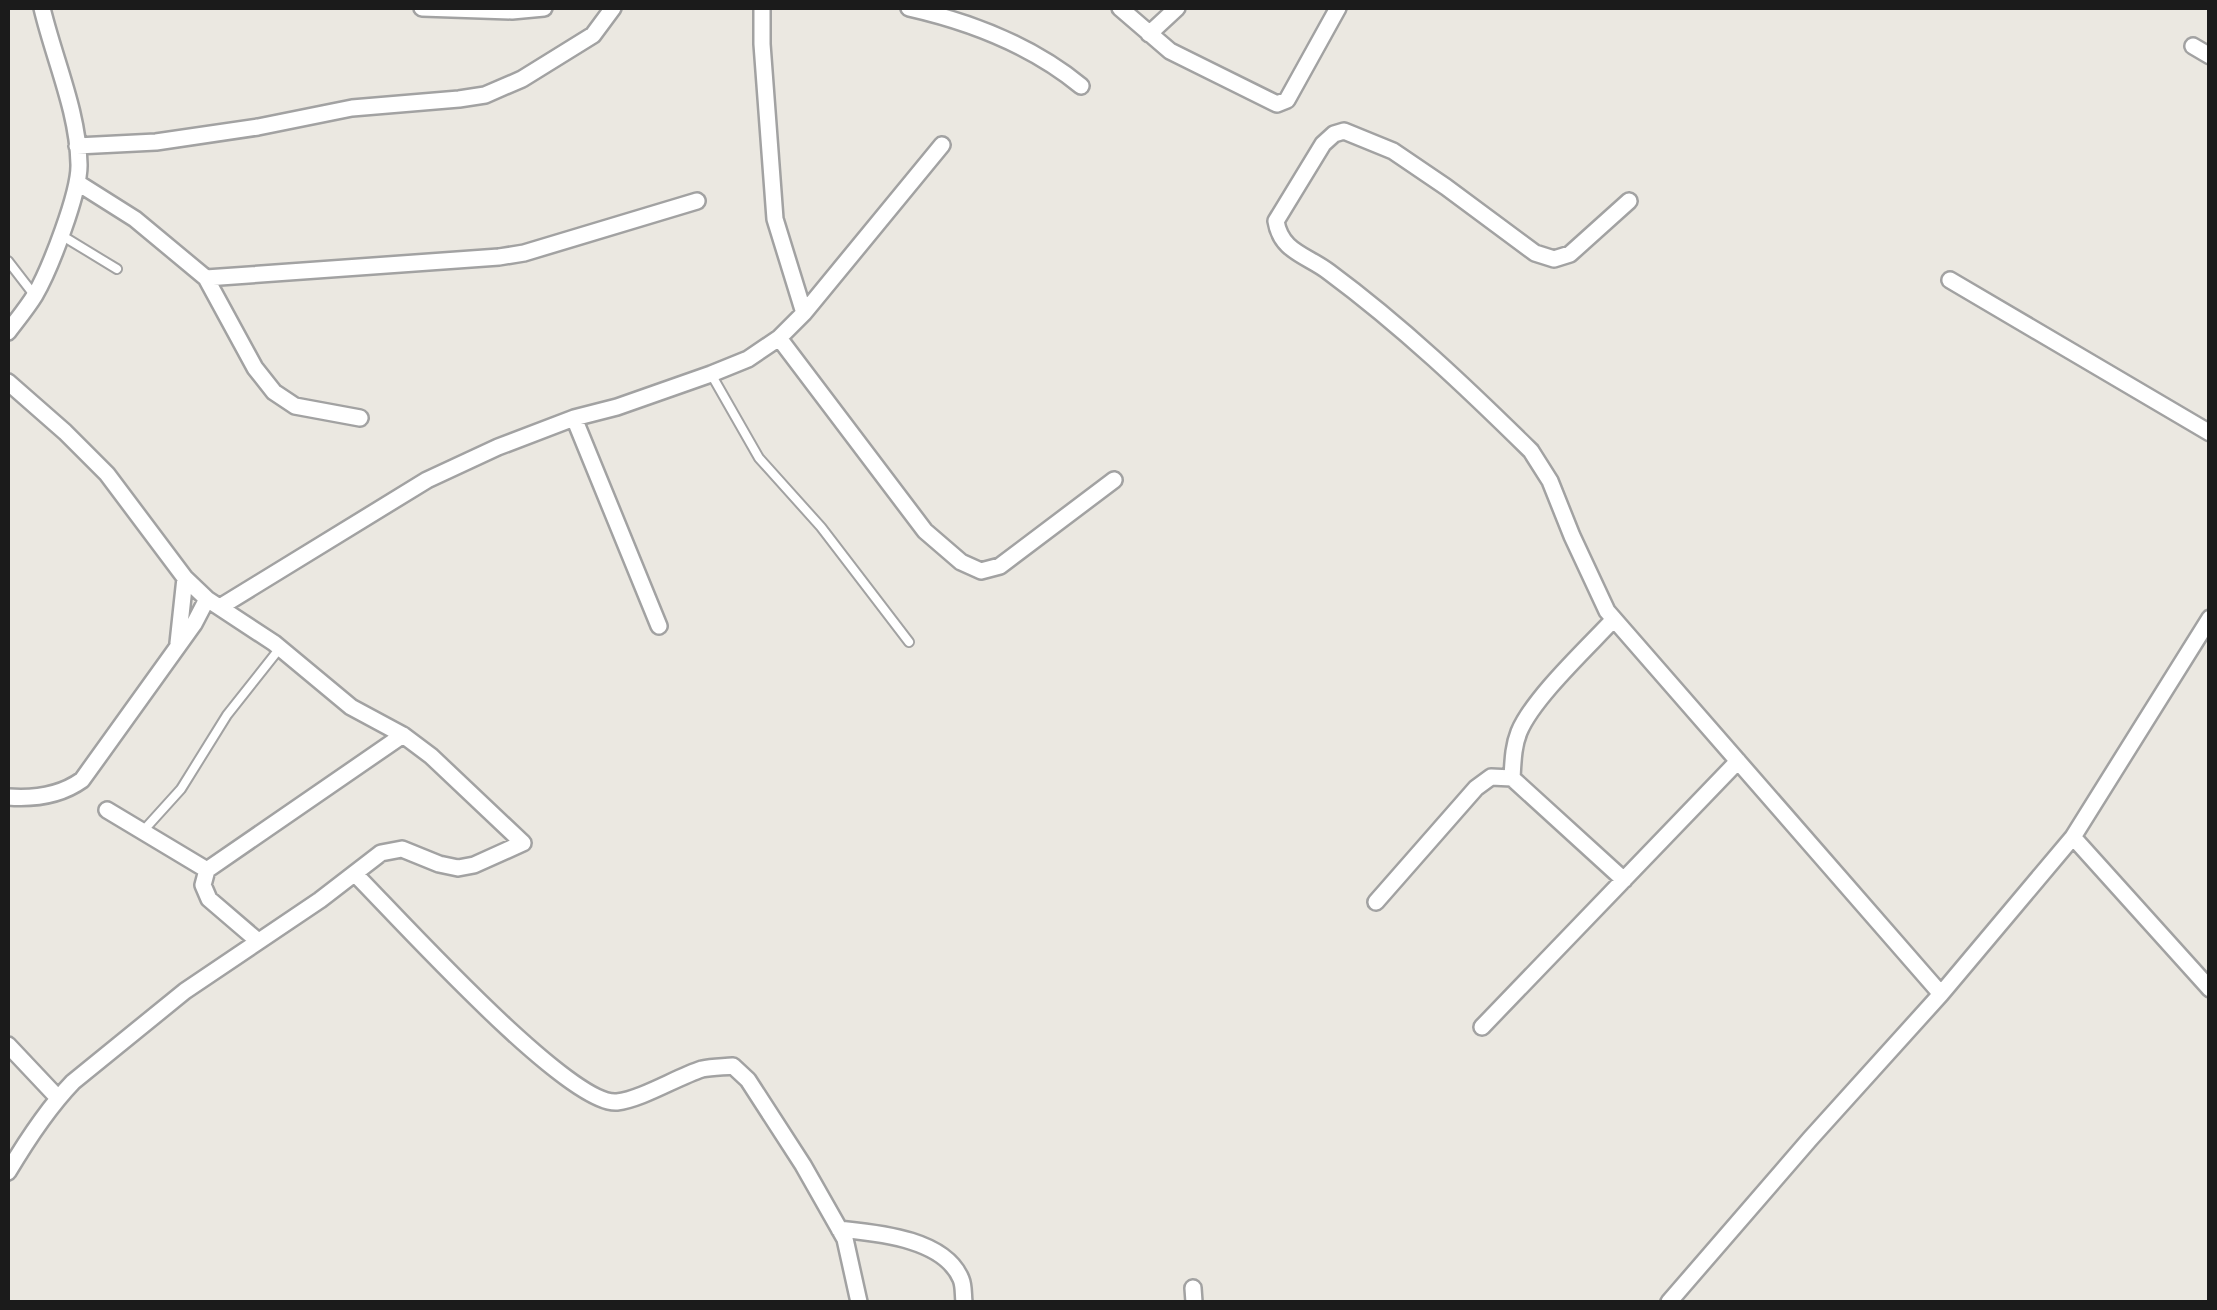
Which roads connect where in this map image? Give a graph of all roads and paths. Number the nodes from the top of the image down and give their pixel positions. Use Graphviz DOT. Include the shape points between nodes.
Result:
graph roads {
  1 [pos="42,8"];
  2 [pos="422,8"];
  3 [pos="544,8"];
  4 [pos="613,8"];
  5 [pos="762,8"];
  6 [pos="908,8"];
  7 [pos="1120,8"];
  8 [pos="1177,8"];
  9 [pos="1338,8"];
  10 [pos="1149,34"];
  11 [pos="2193,46"];
  12 [pos="2210,56"];
  13 [pos="1081,86"];
  14 [pos="942,145"];
  15 [pos="77,146"];
  16 [pos="78,184"];
  17 [pos="697,201"];
  18 [pos="1629,201"];
  19 [pos="60,234"];
  20 [pos="8,261"];
  21 [pos="117,269"];
  22 [pos="206,278"];
  23 [pos="1950,280"];
  24 [pos="35,296"];
  25 [pos="804,313"];
  26 [pos="8,332"];
  27 [pos="780,338"];
  28 [pos="711,374"];
  29 [pos="8,382"];
  30 [pos="360,418"];
  31 [pos="574,418"];
  32 [pos="2210,433"];
  33 [pos="1114,480"];
  34 [pos="186,578"];
  35 [pos="214,603"];
  36 [pos="2210,618"];
  37 [pos="1614,619"];
  38 [pos="659,626"];
  39 [pos="908,642"];
  40 [pos="177,646"];
  41 [pos="280,648"];
  42 [pos="404,735"];
  43 [pos="1738,761"];
  44 [pos="1512,778"];
  45 [pos="8,797"];
  46 [pos="106,810"];
  47 [pos="143,831"];
  48 [pos="2073,837"];
  49 [pos="208,870"];
  50 [pos="355,874"];
  51 [pos="1624,880"];
  52 [pos="1376,902"];
  53 [pos="258,942"];
  54 [pos="2210,989"];
  55 [pos="1941,994"];
  56 [pos="1482,1026"];
  57 [pos="8,1046"];
  58 [pos="58,1098"];
  59 [pos="8,1172"];
  60 [pos="839,1228"];
  61 [pos="858,1302"];
  62 [pos="964,1302"];
  63 [pos="1669,1302"];
  1 -- 15 [label="street"];
  2 -- 3 [label="street"];
  4 -- 15 [label="street" via="593,35 485,94 352,108 156,142"];
  5 -- 25 [label="street" via="774,218"];
  6 -- 13 [label="street" via="994,34 1054,64"];
  7 -- 10 [label="street"];
  8 -- 10 [label="street"];
  9 -- 10 [label="street" via="1287,100 1278,104"];
  11 -- 12 [label="street"];
  14 -- 25 [label="street"];
  15 -- 16 [label="street"];
  16 -- 19 [label="street"];
  16 -- 22 [label="street" via="135,219"];
  17 -- 22 [label="street" via="500,257"];
  18 -- 37 [label="street" via="1570,254 1554,259 1393,152 1344,131 1323,144 1276,222 1288,246 1374,305 1532,451"];
  19 -- 21 [label="lane"];
  19 -- 24 [label="street"];
  20 -- 24 [label="lane"];
  22 -- 30 [label="street" via="274,392 295,406"];
  23 -- 32 [label="street"];
  24 -- 26 [label="street"];
  25 -- 27 [label="street"];
  27 -- 28 [label="street"];
  27 -- 33 [label="street" via="925,532 982,571 1000,566"];
  28 -- 31 [label="street"];
  28 -- 39 [label="lane" via="759,458"];
  29 -- 34 [label="street" via="107,474"];
  31 -- 35 [label="street" via="427,480"];
  31 -- 38 [label="street"];
  34 -- 35 [label="street"];
  34 -- 40 [label="street"];
  35 -- 40 [label="street"];
  35 -- 41 [label="street"];
  36 -- 48 [label="street"];
  37 -- 43 [label="street"];
  37 -- 44 [label="street" via="1521,726"];
  40 -- 45 [label="street" via="82,780 68,790"];
  41 -- 42 [label="street" via="352,706"];
  41 -- 47 [label="lane" via="227,714 181,789"];
  42 -- 49 [label="street"];
  42 -- 50 [label="street" via="523,843 458,868 392,850"];
  43 -- 51 [label="street"];
  43 -- 55 [label="street"];
  44 -- 51 [label="street"];
  44 -- 52 [label="street" via="1491,778 1476,788"];
  46 -- 47 [label="street"];
  47 -- 49 [label="street"];
  48 -- 54 [label="street"];
  48 -- 55 [label="street"];
  49 -- 53 [label="street" via="202,885 209,899"];
  50 -- 53 [label="street"];
  50 -- 60 [label="street" via="508,1029 585,1092 616,1102 704,1068 732,1066 748,1080"];
  51 -- 56 [label="street"];
  53 -- 58 [label="street" via="185,991"];
  55 -- 63 [label="street"];
  57 -- 58 [label="street"];
  58 -- 59 [label="street"];
  60 -- 61 [label="street"];
  60 -- 62 [label="street" via="890,1235 939,1254 956,1268"];
}
